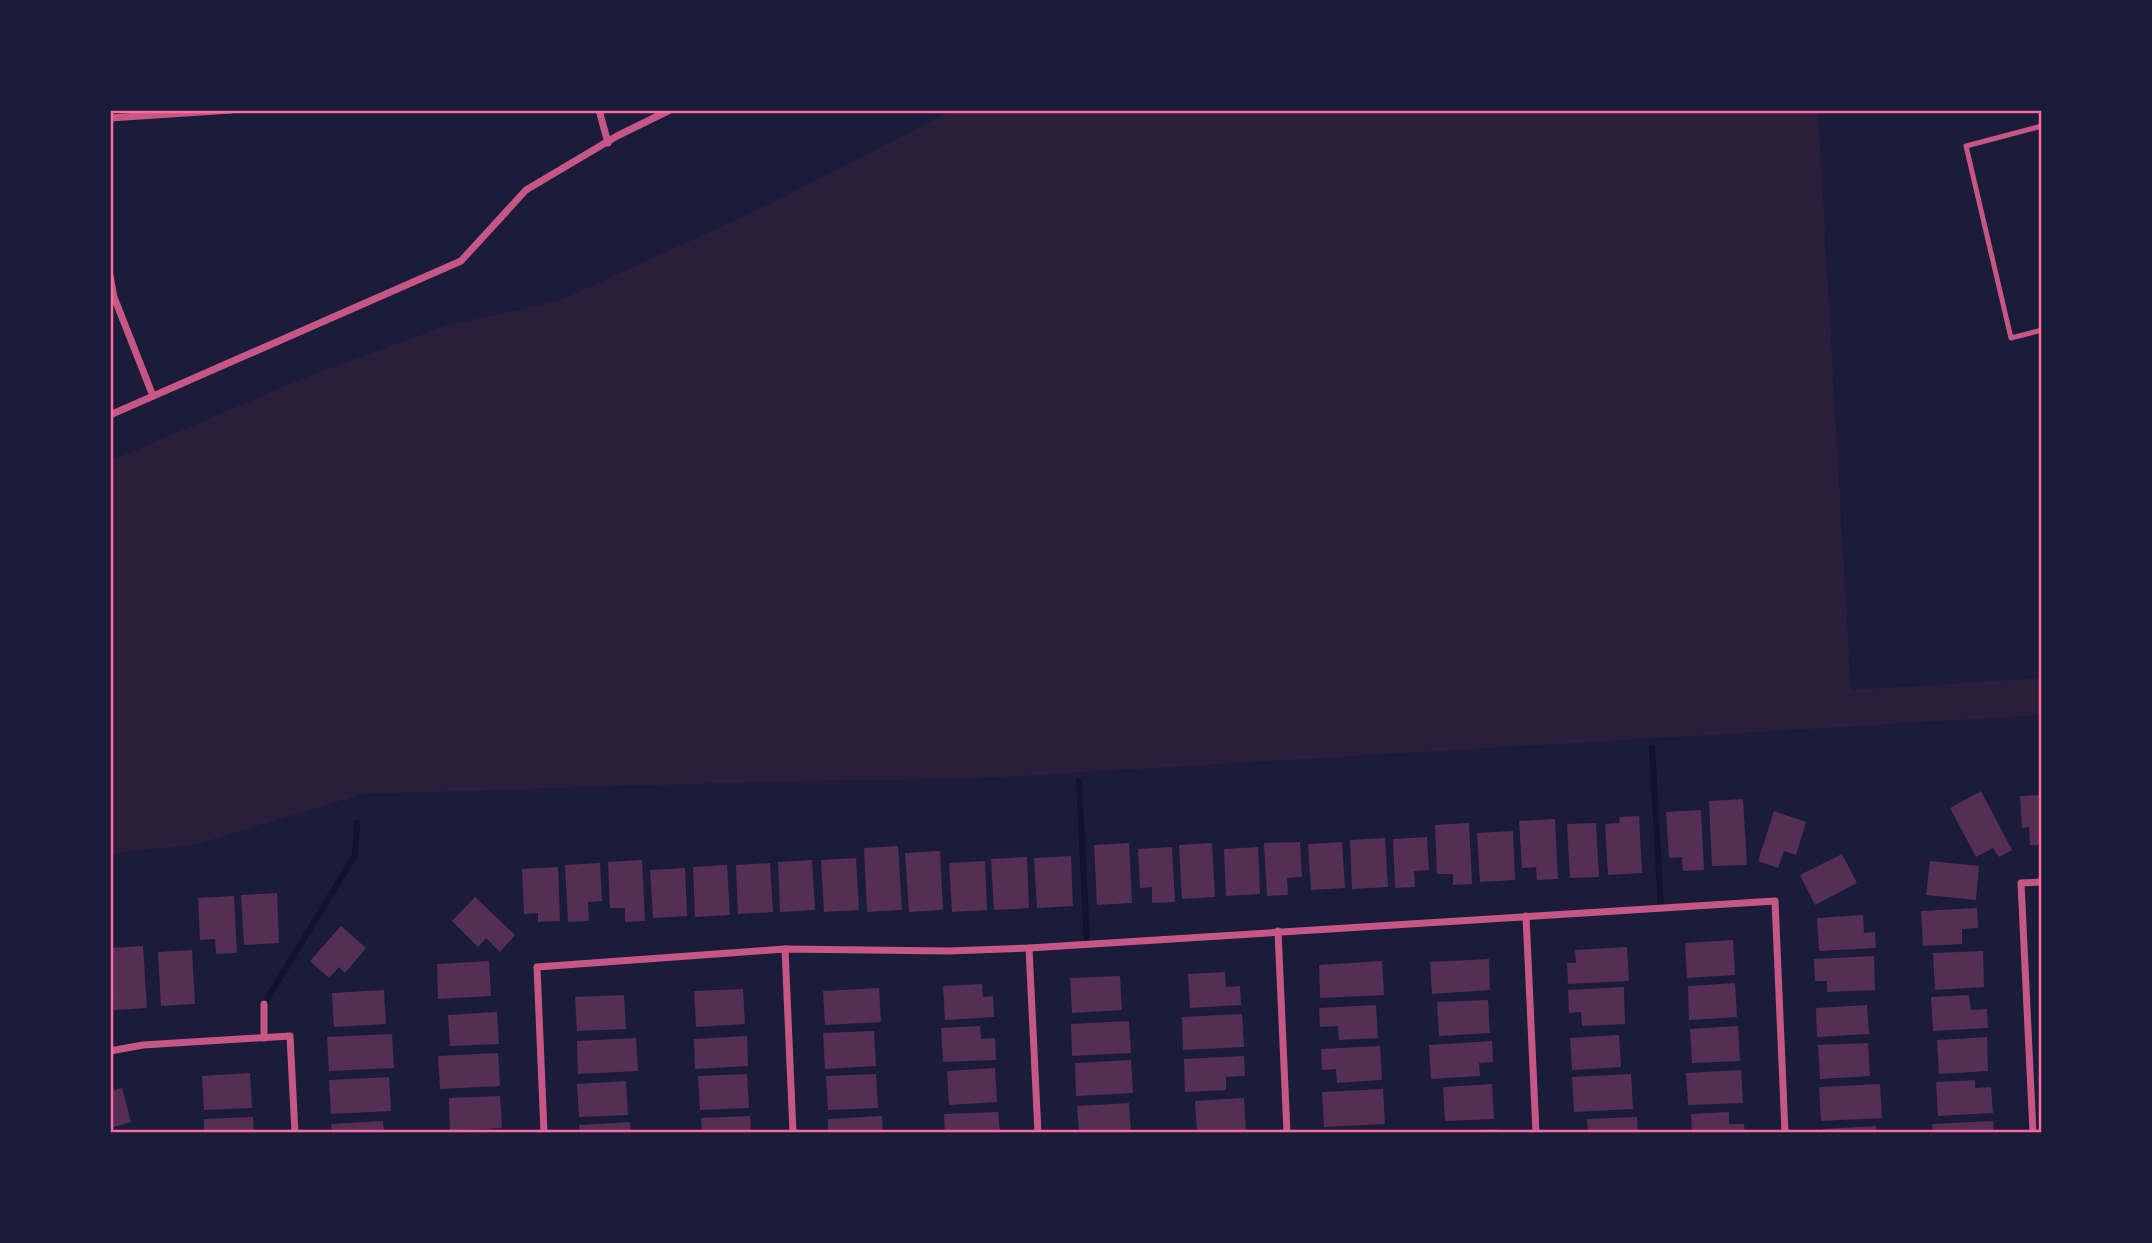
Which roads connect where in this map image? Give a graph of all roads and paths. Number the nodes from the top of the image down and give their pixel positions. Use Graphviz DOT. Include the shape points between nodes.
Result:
graph roads {
  1 [pos="231,110"];
  2 [pos="599,110"];
  3 [pos="670,110"];
  4 [pos="110,118"];
  5 [pos="2042,126"];
  6 [pos="608,143"];
  7 [pos="110,276"];
  8 [pos="2042,330"];
  9 [pos="153,396"];
  10 [pos="110,415"];
  11 [pos="2042,882"];
  12 [pos="1526,916"];
  13 [pos="1278,931"];
  14 [pos="1029,948"];
  15 [pos="785,949"];
  16 [pos="264,1004"];
  17 [pos="264,1038"];
  18 [pos="110,1051"];
  19 [pos="295,1133"];
  20 [pos="544,1133"];
  21 [pos="793,1133"];
  22 [pos="1038,1133"];
  23 [pos="1287,1133"];
  24 [pos="1536,1133"];
  25 [pos="1785,1133"];
  26 [pos="2033,1133"];
  1 -- 4 [label="street"];
  2 -- 6 [label="street"];
  3 -- 6 [label="street"];
  5 -- 8 [label="lane" via="1966,146 2011,338"];
  6 -- 9 [label="street" via="526,190 461,261"];
  7 -- 9 [label="street"];
  9 -- 10 [label="street"];
  11 -- 26 [label="street" via="2021,883"];
  12 -- 13 [label="street"];
  12 -- 24 [label="street"];
  12 -- 25 [label="street" via="1775,901"];
  13 -- 14 [label="street"];
  13 -- 23 [label="street"];
  14 -- 15 [label="street"];
  14 -- 22 [label="street"];
  15 -- 20 [label="street" via="537,967"];
  15 -- 21 [label="street"];
  16 -- 17 [label="street"];
  17 -- 18 [label="street"];
  17 -- 19 [label="street" via="290,1036"];
}
